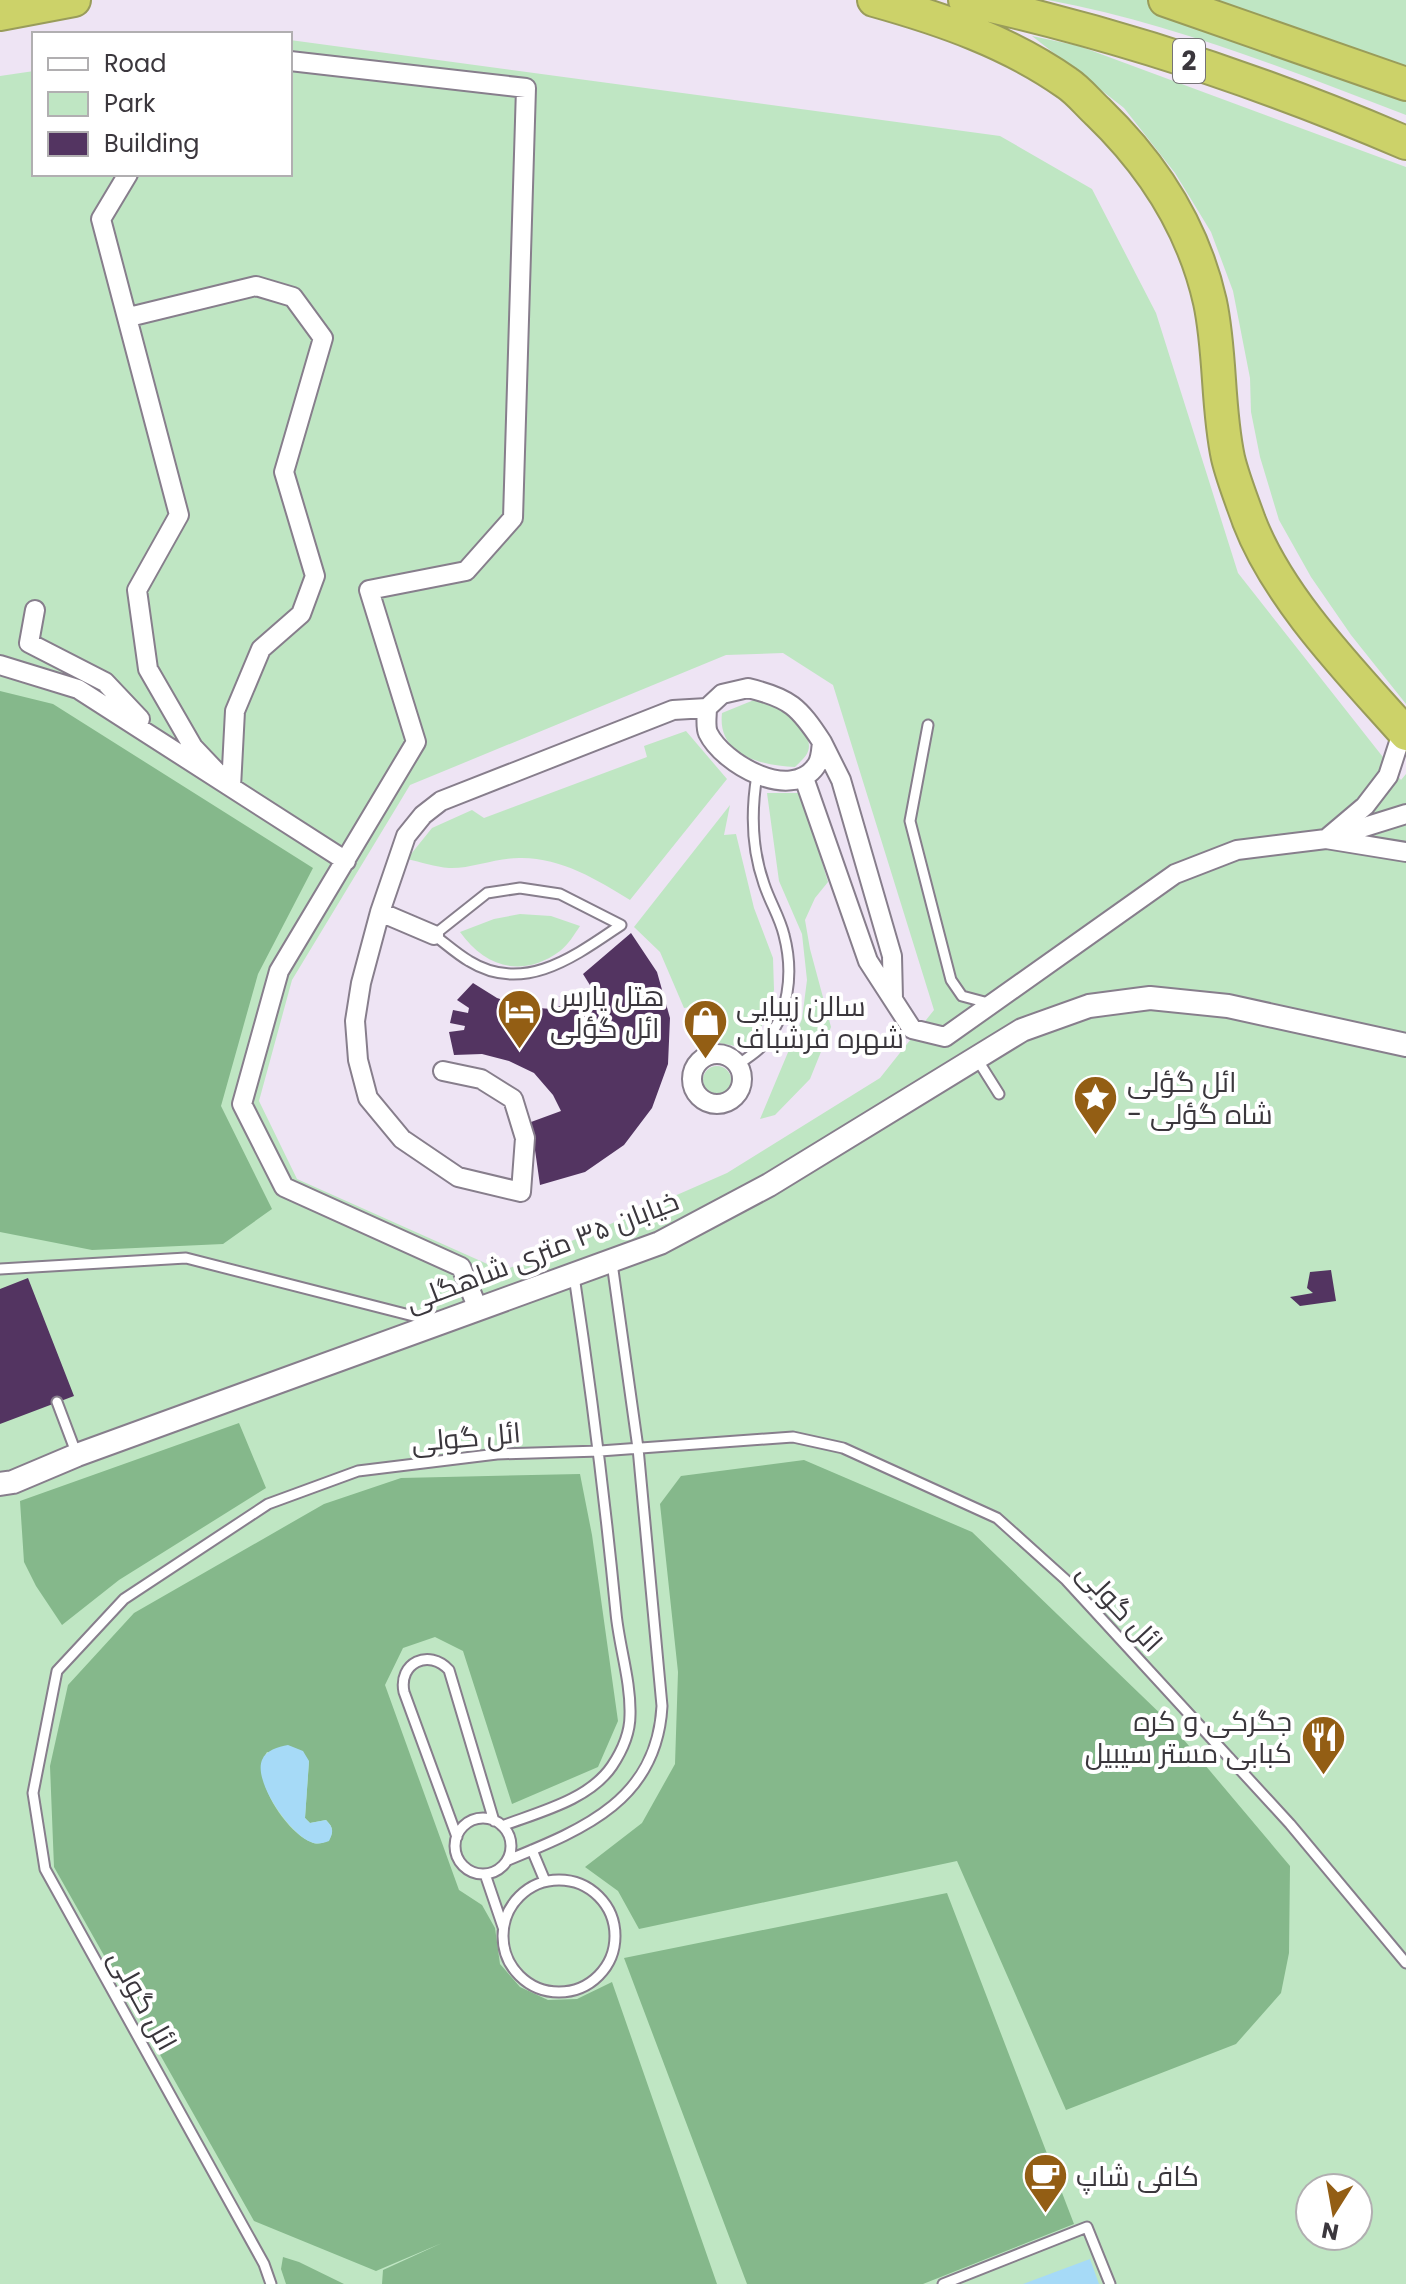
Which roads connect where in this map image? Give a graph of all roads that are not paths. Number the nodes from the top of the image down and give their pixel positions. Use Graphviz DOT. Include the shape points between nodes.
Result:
graph roads {
  1 [pos="74,0"];
  2 [pos="874,0"];
  3 [pos="965,0"];
  4 [pos="1165,0"];
  5 [pos="0,14"];
  6 [pos="292,61"];
  7 [pos="1406,84"];
  8 [pos="1406,143"];
  9 [pos="127,176"];
  10 [pos="129,317"];
  11 [pos="35,610"];
  12 [pos="0,665"];
  13 [pos="707,708"];
  14 [pos="928,725"];
  15 [pos="1404,732"];
  16 [pos="822,742"];
  17 [pos="171,748"];
  18 [pos="757,775"];
  19 [pos="804,778"];
  20 [pos="231,787"];
  21 [pos="1406,814"];
  22 [pos="1326,839"];
  23 [pos="1406,852"];
  24 [pos="346,861"];
  25 [pos="380,912"];
  26 [pos="434,935"];
  27 [pos="893,1002"];
  28 [pos="992,1004"];
  29 [pos="1406,1045"];
  30 [pos="977,1058"];
  31 [pos="739,1064"];
  32 [pos="443,1071"];
  33 [pos="999,1094"];
  34 [pos="611,1259"];
  35 [pos="0,1269"];
  36 [pos="574,1274"];
  37 [pos="478,1309"];
  38 [pos="441,1323"];
  39 [pos="57,1402"];
  40 [pos="638,1448"];
  41 [pos="600,1451"];
  42 [pos="77,1455"];
  43 [pos="0,1484"];
  44 [pos="498,1823"];
  45 [pos="457,1837"];
  46 [pos="532,1850"];
  47 [pos="508,1860"];
  48 [pos="485,1874"];
  49 [pos="545,1881"];
  50 [pos="503,1927"];
  51 [pos="1406,1963"];
  52 [pos="271,2284"];
  53 [pos="943,2284"];
  54 [pos="1110,2284"];
  1 -- 5 [label="highway"];
  2 -- 15 [label="highway" via="938,18 1002,45 1069,84 1129,141 1161,183 1190,240 1210,302 1228,458 1250,524 1278,578"];
  3 -- 8 [label="highway, 2" via="1234,76"];
  4 -- 7 [label="highway, 2"];
  6 -- 24 [label="street" via="526,88 513,518 466,571 369,590 416,742"];
  9 -- 10 [label="street" via="101,219"];
  10 -- 20 [label="street" via="179,515 137,590 148,669 193,747"];
  10 -- 20 [label="street" via="256,286 293,297 323,338 284,472 315,576 301,614 261,649 235,711"];
  11 -- 17 [label="street" via="29,643 105,682"];
  12 -- 17 [label="street" via="78,689"];
  13 -- 16 [label="street" via="722,694 748,688 779,695 805,716"];
  13 -- 18 [label="street" via="707,732 729,758"];
  13 -- 25 [label="street" via="673,710 441,801 406,836"];
  14 -- 28 [label="lane" via="910,821 951,980 962,996"];
  15 -- 22 [label="street" via="1388,776 1365,806"];
  16 -- 19 [label="street" via="818,764"];
  16 -- 27 [label="street" via="841,780 892,956"];
  17 -- 20 [label="street"];
  18 -- 19 [label="street"];
  18 -- 31 [label="lane" via="755,839 790,970 784,1010 763,1046"];
  19 -- 27 [label="street" via="868,961"];
  20 -- 24 [label="street"];
  21 -- 22 [label="street"];
  22 -- 23 [label="street"];
  22 -- 28 [label="street" via="1237,850 1175,874"];
  24 -- 37 [label="street" via="279,971 242,1104 284,1187 461,1267"];
  25 -- 26 [label="street"];
  25 -- 32 [label="street" via="355,1021 368,1098 402,1139 458,1177 521,1192 525,1138 513,1099 481,1079"];
  26 -- 26 [label="lane" via="480,966 500,974 532,975 571,959 621,925 560,894 520,888 487,893"];
  27 -- 28 [label="street" via="912,1029 945,1037"];
  29 -- 30 [label="street, خیابان ۳۵ متری شاهگلی" via="1228,1006 1150,998 1089,1006 1022,1030"];
  30 -- 33 [label="lane"];
  30 -- 34 [label="street, خیابان ۳۵ متری شاهگلی" via="769,1185 660,1243"];
  34 -- 36 [label="street, خیابان ۳۵ متری شاهگلی"];
  34 -- 40 [label="lane"];
  35 -- 38 [label="lane" via="186,1258"];
  36 -- 37 [label="street, خیابان ۳۵ متری شاهگلی"];
  36 -- 41 [label="lane"];
  37 -- 38 [label="street, خیابان ۳۵ متری شاهگلی"];
  38 -- 42 [label="street, خیابان ۳۵ متری شاهگلی"];
  39 -- 42 [label="lane"];
  40 -- 41 [label="lane, ائل گولی"];
  40 -- 46 [label="lane" via="662,1706 657,1742 625,1797 593,1821"];
  40 -- 51 [label="lane, ائل گولی" via="793,1437 843,1448 997,1518 1066,1580 1269,1800"];
  41 -- 44 [label="lane" via="630,1713 628,1735 612,1767 598,1780 557,1806"];
  41 -- 52 [label="lane, ائل گولی" via="497,1454 358,1471 268,1504 124,1599 57,1671 33,1793 45,1869"];
  42 -- 43 [label="street, خیابان ۳۵ متری شاهگلی"];
  44 -- 45 [label="lane" via="485,1818 468,1823"];
  44 -- 45 [label="lane" via="449,1670 436,1660 420,1659 403,1676 404,1692"];
  44 -- 47 [label="lane" via="511,1842"];
  45 -- 48 [label="lane" via="461,1863"];
  46 -- 47 [label="lane"];
  46 -- 49 [label="lane"];
  47 -- 48 [label="lane"];
  48 -- 50 [label="lane"];
  49 -- 50 [label="lane" via="517,1898"];
  49 -- 50 [label="lane" via="579,1884 606,1905 615,1938 604,1969 576,1990 538,1989 509,1964"];
  53 -- 54 [label="lane" via="1087,2227"];
}
